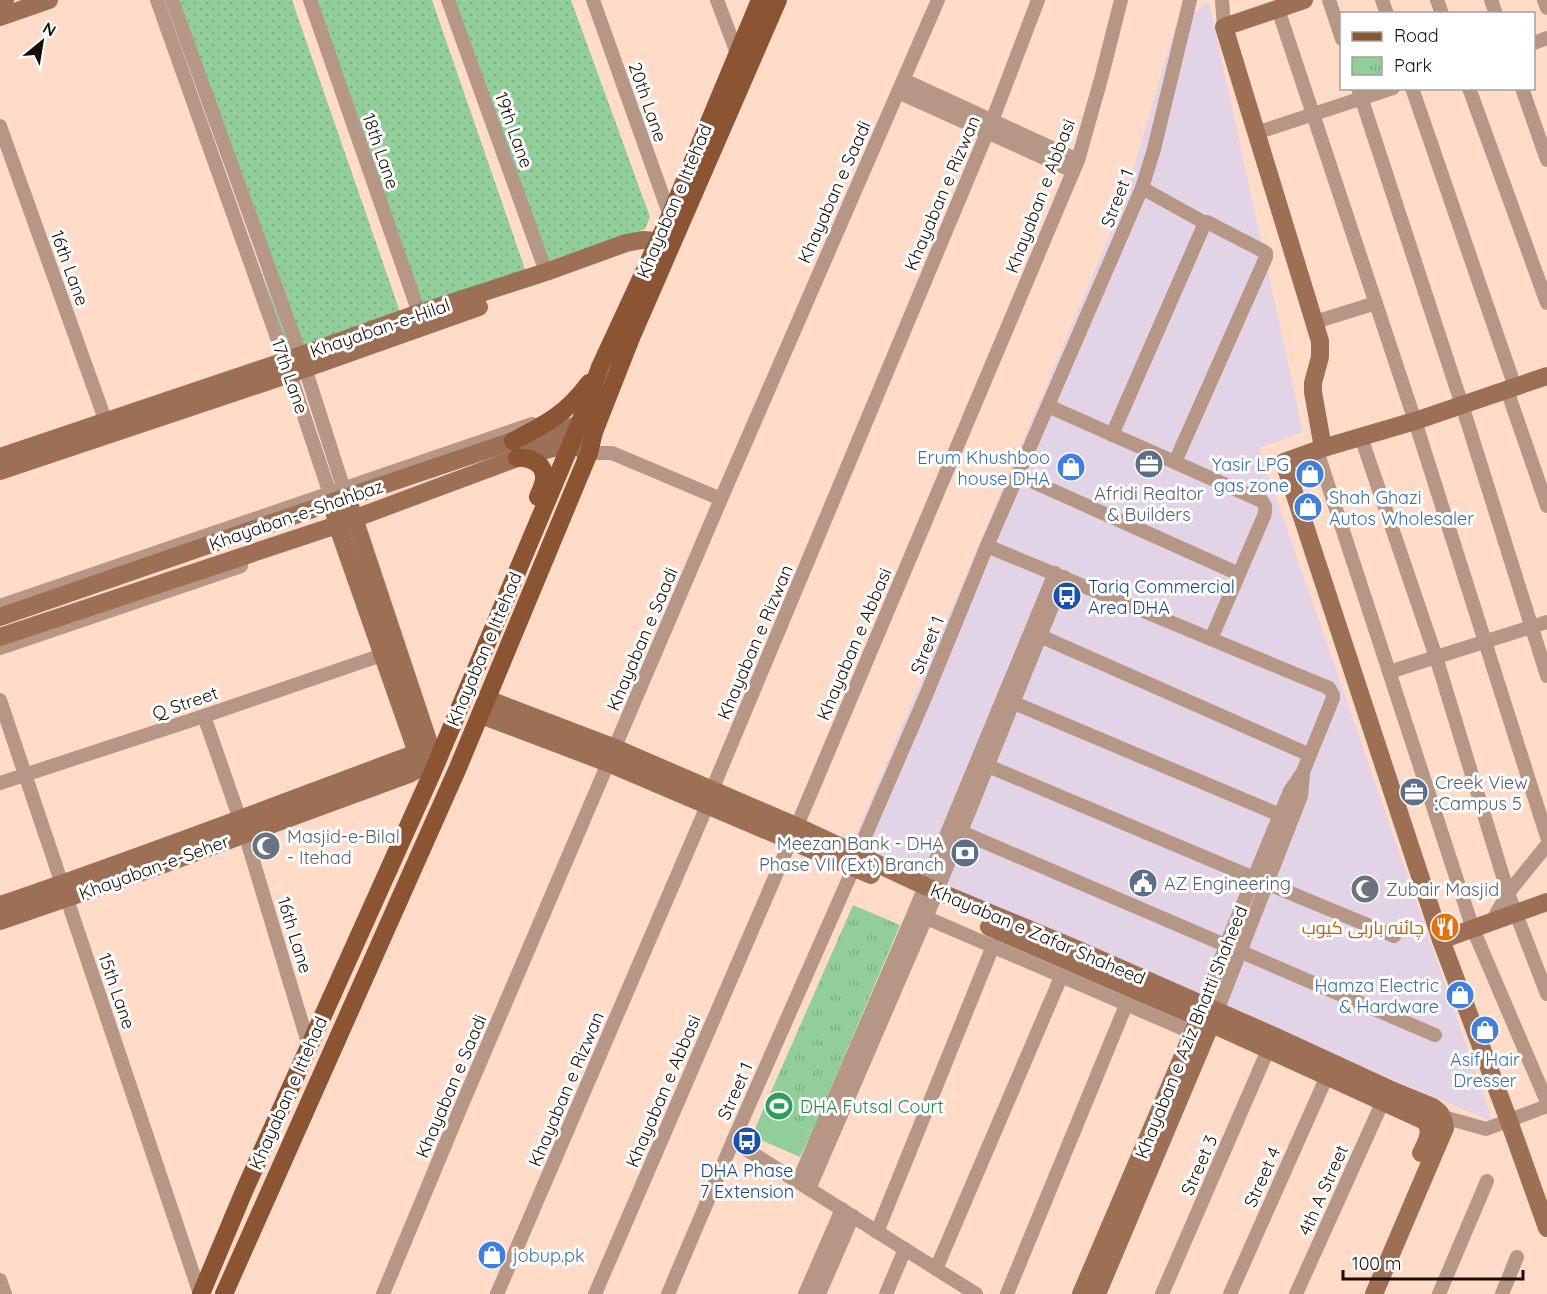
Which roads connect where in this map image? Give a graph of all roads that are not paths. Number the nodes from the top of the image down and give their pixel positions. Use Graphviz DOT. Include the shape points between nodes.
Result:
graph roads {
  1 [pos="5,0"];
  2 [pos="49,0"];
  3 [pos="157,0"];
  4 [pos="172,0"];
  5 [pos="310,0"];
  6 [pos="448,0"];
  7 [pos="593,0"];
  8 [pos="717,0"];
  9 [pos="760,0"];
  10 [pos="778,0"];
  11 [pos="938,0"];
  12 [pos="1038,0"];
  13 [pos="1121,0"];
  14 [pos="1190,0"];
  15 [pos="1222,0"];
  16 [pos="1304,0"];
  17 [pos="1329,0"];
  18 [pos="1544,0"];
  19 [pos="0,2"];
  20 [pos="1547,8"];
  21 [pos="1278,9"];
  22 [pos="0,17"];
  23 [pos="1224,27"];
  24 [pos="1340,36"];
  25 [pos="737,52"];
  26 [pos="901,86"];
  27 [pos="1382,90"];
  28 [pos="1413,90"];
  29 [pos="1470,90"];
  30 [pos="1523,90"];
  31 [pos="1359,94"];
  32 [pos="1313,114"];
  33 [pos="0,126"];
  34 [pos="990,127"];
  35 [pos="1256,133"];
  36 [pos="1547,160"];
  37 [pos="1076,165"];
  38 [pos="1142,188"];
  39 [pos="670,216"];
  40 [pos="1205,223"];
  41 [pos="655,249"];
  42 [pos="546,272"];
  43 [pos="1376,303"];
  44 [pos="1547,303"];
  45 [pos="419,313"];
  46 [pos="1315,322"];
  47 [pos="295,364"];
  48 [pos="600,367"];
  49 [pos="1547,376"];
  50 [pos="1511,389"];
  51 [pos="1462,405"];
  52 [pos="1048,406"];
  53 [pos="560,414"];
  54 [pos="1415,421"];
  55 [pos="106,422"];
  56 [pos="586,429"];
  57 [pos="1112,435"];
  58 [pos="1361,437"];
  59 [pos="571,443"];
  60 [pos="1320,450"];
  61 [pos="589,453"];
  62 [pos="612,453"];
  63 [pos="521,454"];
  64 [pos="0,457"];
  65 [pos="1174,462"];
  66 [pos="0,471"];
  67 [pos="1018,475"];
  68 [pos="338,495"];
  69 [pos="721,499"];
  70 [pos="1547,506"];
  71 [pos="347,526"];
  72 [pos="535,529"];
  73 [pos="987,546"];
  74 [pos="1239,574"];
  75 [pos="1060,575"];
  76 [pos="0,606"];
  77 [pos="0,618"];
  78 [pos="1547,622"];
  79 [pos="1530,627"];
  80 [pos="1040,636"];
  81 [pos="0,637"];
  82 [pos="1211,639"];
  83 [pos="1485,642"];
  84 [pos="0,648"];
  85 [pos="382,655"];
  86 [pos="1436,657"];
  87 [pos="1389,672"];
  88 [pos="1547,676"];
  89 [pos="0,700"];
  90 [pos="1014,703"];
  91 [pos="484,707"];
  92 [pos="204,716"];
  93 [pos="612,755"];
  94 [pos="1310,755"];
  95 [pos="428,756"];
  96 [pos="982,763"];
  97 [pos="1303,772"];
  98 [pos="24,775"];
  99 [pos="0,783"];
  100 [pos="710,798"];
  101 [pos="1280,815"];
  102 [pos="243,827"];
  103 [pos="955,829"];
  104 [pos="797,835"];
  105 [pos="1547,837"];
  106 [pos="1547,845"];
  107 [pos="851,859"];
  108 [pos="1260,881"];
  109 [pos="64,891"];
  110 [pos="1508,893"];
  111 [pos="926,901"];
  112 [pos="1547,902"];
  113 [pos="0,905"];
  114 [pos="1516,914"];
  115 [pos="0,921"];
  116 [pos="1491,923"];
  117 [pos="1473,929"];
  118 [pos="1394,936"];
  119 [pos="1441,939"];
  120 [pos="1226,945"];
  121 [pos="993,946"];
  122 [pos="1240,951"];
  123 [pos="1061,977"];
  124 [pos="1547,994"];
  125 [pos="1126,1005"];
  126 [pos="1205,1018"];
  127 [pos="1435,1035"];
  128 [pos="309,1046"];
  129 [pos="1269,1050"];
  130 [pos="1327,1076"];
  131 [pos="1383,1101"];
  132 [pos="1547,1104"];
  133 [pos="1509,1121"];
  134 [pos="1439,1124"];
  135 [pos="733,1141"];
  136 [pos="1487,1181"];
  137 [pos="804,1185"];
  138 [pos="847,1213"];
  139 [pos="1547,1228"];
  140 [pos="877,1232"];
  141 [pos="905,1249"];
  142 [pos="1517,1257"];
  143 [pos="936,1269"];
  144 [pos="0,1280"];
  145 [pos="970,1292"];
  146 [pos="5,1294"];
  147 [pos="200,1294"];
  148 [pos="224,1294"];
  149 [pos="383,1294"];
  150 [pos="496,1294"];
  151 [pos="595,1294"];
  152 [pos="668,1294"];
  153 [pos="805,1294"];
  154 [pos="819,1294"];
  155 [pos="886,1294"];
  156 [pos="1007,1294"];
  157 [pos="1081,1294"];
  158 [pos="1097,1294"];
  159 [pos="1162,1294"];
  160 [pos="1230,1294"];
  161 [pos="1296,1294"];
  162 [pos="1361,1294"];
  163 [pos="1374,1294"];
  164 [pos="1438,1294"];
  165 [pos="1502,1294"];
  1 -- 19 [label="street"];
  2 -- 22 [label="street"];
  3 -- 47 [label="street, 17th Lane"];
  4 -- 47 [label="street, 17th Lane"];
  5 -- 45 [label="street, 18th Lane"];
  6 -- 42 [label="street, 19th Lane"];
  7 -- 39 [label="street, 20th Lane"];
  8 -- 25 [label="street"];
  9 -- 25 [label="main road, Khayaban e Ittehad"];
  10 -- 56 [label="main road, Khayaban e Ittehad" via="631,338"];
  11 -- 26 [label="street, Khayaban e Saadi"];
  12 -- 34 [label="street, Khayaban e Rizwan"];
  13 -- 37 [label="street, Khayaban e Abbasi"];
  14 -- 38 [label="street, Street 1"];
  15 -- 23 [label="street"];
  16 -- 21 [label="street"];
  17 -- 24 [label="street"];
  18 -- 20 [label="street"];
  21 -- 23 [label="street"];
  21 -- 32 [label="street"];
  23 -- 35 [label="street"];
  25 -- 39 [label="main road, Khayaban e Ittehad"];
  26 -- 34 [label="street"];
  26 -- 69 [label="street, Khayaban e Saadi"];
  27 -- 31 [label="street"];
  28 -- 50 [label="street"];
  29 -- 44 [label="street"];
  30 -- 36 [label="street"];
  31 -- 32 [label="street"];
  31 -- 51 [label="street"];
  32 -- 35 [label="street"];
  32 -- 43 [label="street"];
  33 -- 55 [label="street, 16th Lane"];
  34 -- 37 [label="street"];
  34 -- 100 [label="street, Khayaban e Rizwan"];
  35 -- 46 [label="street"];
  37 -- 104 [label="street, Khayaban e Abbasi"];
  38 -- 40 [label="street"];
  38 -- 52 [label="street, Street 1"];
  39 -- 41 [label="main road, Khayaban e Ittehad"];
  40 -- 57 [label="street"];
  40 -- 65 [label="street" via="1263,251 1266,257"];
  41 -- 42 [label="street, Khayaban-e-Hilal" via="642,240 633,241"];
  41 -- 47 [label="street" via="619,257"];
  41 -- 48 [label="main road, Khayaban e Ittehad"];
  42 -- 45 [label="street, Khayaban-e-Hilal"];
  43 -- 46 [label="street"];
  43 -- 54 [label="street"];
  45 -- 47 [label="street, Khayaban-e-Hilal"];
  46 -- 60 [label="street" via="1320,357 1313,393"];
  47 -- 55 [label="street, Khayaban-e-Hilal"];
  47 -- 66 [label="street"];
  47 -- 68 [label="street, 17th Lane"];
  48 -- 53 [label="main road" via="577,399"];
  48 -- 56 [label="main road, Khayaban e Ittehad"];
  49 -- 50 [label="street"];
  50 -- 51 [label="street"];
  50 -- 70 [label="street"];
  51 -- 54 [label="street"];
  51 -- 79 [label="street"];
  52 -- 57 [label="street"];
  52 -- 67 [label="street, Street 1"];
  53 -- 63 [label="main road" via="544,425"];
  53 -- 68 [label="street"];
  54 -- 58 [label="street"];
  54 -- 83 [label="street"];
  55 -- 64 [label="street, Khayaban-e-Hilal"];
  56 -- 59 [label="main road, Khayaban e Ittehad"];
  56 -- 61 [label="main road, Khayaban e Ittehad"];
  56 -- 62 [label="street"];
  56 -- 63 [label="street, Khayaban-e-Shahbaz"];
  57 -- 65 [label="street"];
  58 -- 60 [label="street"];
  58 -- 86 [label="street"];
  59 -- 61 [label="street"];
  59 -- 63 [label="street, Khayaban-e-Shahbaz"];
  59 -- 72 [label="main road, Khayaban e Ittehad"];
  60 -- 87 [label="street"];
  60 -- 119 [label="street" via="1284,462"];
  61 -- 62 [label="street"];
  61 -- 91 [label="main road, Khayaban e Ittehad"];
  62 -- 69 [label="street"];
  63 -- 68 [label="street, Khayaban-e-Shahbaz"];
  63 -- 71 [label="street, Khayaban-e-Shahbaz"];
  63 -- 72 [label="main road" via="542,469 544,480 530,513"];
  65 -- 74 [label="street" via="1265,505"];
  67 -- 73 [label="street, Street 1"];
  67 -- 74 [label="street"];
  68 -- 71 [label="street, 17th Lane"];
  68 -- 76 [label="street"];
  68 -- 77 [label="street, Khayaban-e-Shahbaz"];
  69 -- 93 [label="street, Khayaban e Saadi"];
  71 -- 81 [label="street, Khayaban-e-Shahbaz"];
  71 -- 84 [label="street"];
  71 -- 85 [label="street, 17th Lane"];
  71 -- 95 [label="street, 17th Lane"];
  72 -- 95 [label="main road, Khayaban e Ittehad"];
  73 -- 75 [label="street"];
  73 -- 107 [label="street, Street 1" via="927,693"];
  74 -- 82 [label="street"];
  75 -- 80 [label="street"];
  75 -- 82 [label="street"];
  75 -- 96 [label="street"];
  78 -- 79 [label="street"];
  79 -- 83 [label="street"];
  79 -- 88 [label="street"];
  80 -- 90 [label="street"];
  80 -- 94 [label="street"];
  82 -- 94 [label="street, Khayaban e Aziz Bhatti Shaheed" via="1329,688 1333,698"];
  83 -- 86 [label="street"];
  83 -- 105 [label="street"];
  85 -- 92 [label="street, Q Street"];
  85 -- 95 [label="street, 17th Lane" via="416,750"];
  86 -- 87 [label="street"];
  86 -- 110 [label="street"];
  87 -- 117 [label="street"];
  89 -- 98 [label="street, 15th Lane"];
  90 -- 96 [label="street"];
  90 -- 101 [label="street"];
  91 -- 93 [label="street, Khayaban e Zafar Shaheed"];
  91 -- 148 [label="main road, Khayaban e Ittehad"];
  92 -- 98 [label="street, Q Street"];
  92 -- 102 [label="street, 16th Lane"];
  93 -- 100 [label="street, Khayaban e Zafar Shaheed"];
  93 -- 149 [label="street, Khayaban e Saadi"];
  94 -- 97 [label="street, Khayaban e Aziz Bhatti Shaheed"];
  95 -- 102 [label="street, Khayaban-e-Seher" via="421,767 409,774"];
  95 -- 128 [label="main road, Khayaban e Ittehad"];
  96 -- 103 [label="street"];
  96 -- 108 [label="street"];
  97 -- 101 [label="street, Khayaban e Aziz Bhatti Shaheed"];
  97 -- 108 [label="street, Khayaban e Aziz Bhatti Shaheed" via="1301,796"];
  98 -- 99 [label="street, Q Street"];
  98 -- 109 [label="street, 15th Lane"];
  100 -- 104 [label="street, Khayaban e Zafar Shaheed"];
  100 -- 150 [label="street, Khayaban e Rizwan"];
  101 -- 108 [label="street, Khayaban e Aziz Bhatti Shaheed"];
  102 -- 109 [label="street, Khayaban-e-Seher" via="146,871"];
  102 -- 128 [label="street, 16th Lane"];
  103 -- 111 [label="street"];
  103 -- 120 [label="street"];
  104 -- 107 [label="street, Khayaban e Zafar Shaheed"];
  104 -- 151 [label="street, Khayaban e Abbasi"];
  106 -- 110 [label="street"];
  107 -- 111 [label="street, Khayaban e Zafar Shaheed"];
  107 -- 135 [label="street, Street 1"];
  108 -- 118 [label="street"];
  108 -- 120 [label="street, Khayaban e Aziz Bhatti Shaheed"];
  108 -- 122 [label="street, Khayaban e Aziz Bhatti Shaheed"];
  109 -- 113 [label="street, Khayaban-e-Seher"];
  109 -- 115 [label="street, Khayaban-e-Seher"];
  109 -- 147 [label="street, 15th Lane"];
  110 -- 114 [label="street"];
  110 -- 116 [label="street"];
  111 -- 121 [label="street"];
  111 -- 126 [label="street, Khayaban e Zafar Shaheed"];
  111 -- 137 [label="street"];
  112 -- 114 [label="street"];
  114 -- 116 [label="street"];
  114 -- 124 [label="street"];
  116 -- 117 [label="street"];
  117 -- 119 [label="street"];
  117 -- 132 [label="street"];
  119 -- 133 [label="street"];
  120 -- 122 [label="street"];
  120 -- 126 [label="street, Khayaban e Aziz Bhatti Shaheed"];
  121 -- 123 [label="street"];
  121 -- 140 [label="street"];
  122 -- 126 [label="street, Khayaban e Aziz Bhatti Shaheed"];
  122 -- 127 [label="street"];
  123 -- 125 [label="street"];
  123 -- 143 [label="street"];
  125 -- 126 [label="street"];
  125 -- 156 [label="street"];
  126 -- 129 [label="street"];
  126 -- 134 [label="street" via="1274,1035 1433,1107 1440,1113"];
  126 -- 157 [label="street, Khayaban e Aziz Bhatti Shaheed"];
  126 -- 158 [label="street, Khayaban e Aziz Bhatti Shaheed"];
  128 -- 147 [label="main road, Khayaban e Ittehad"];
  129 -- 130 [label="street"];
  129 -- 159 [label="street, Street 3"];
  130 -- 131 [label="street"];
  130 -- 160 [label="street, Street 4"];
  131 -- 134 [label="street"];
  131 -- 161 [label="street, 4th A Street"];
  132 -- 133 [label="street"];
  133 -- 134 [label="street" via="1486,1129 1447,1118"];
  133 -- 139 [label="street"];
  134 -- 162 [label="street" via="1428,1138"];
  134 -- 163 [label="street"];
  135 -- 137 [label="street"];
  135 -- 152 [label="street, Street 1"];
  136 -- 164 [label="street"];
  137 -- 138 [label="street"];
  138 -- 140 [label="street"];
  138 -- 153 [label="street"];
  138 -- 154 [label="street"];
  140 -- 141 [label="street"];
  141 -- 143 [label="street"];
  141 -- 155 [label="street"];
  142 -- 165 [label="street"];
  143 -- 145 [label="street"];
  144 -- 146 [label="street"];
}
